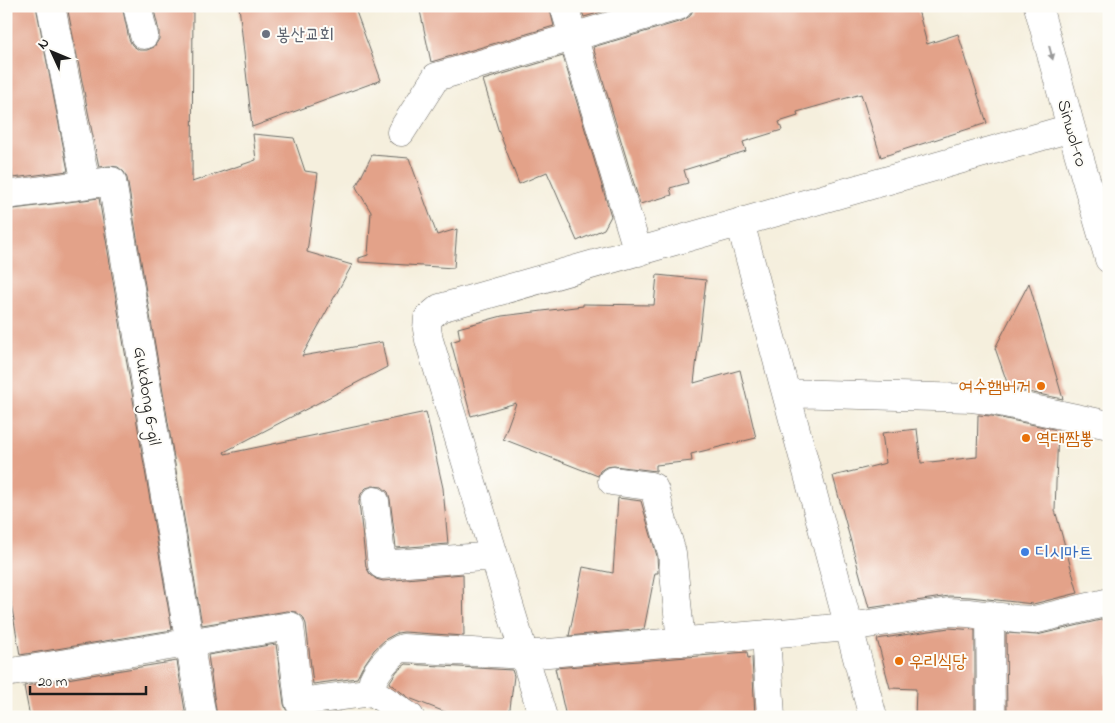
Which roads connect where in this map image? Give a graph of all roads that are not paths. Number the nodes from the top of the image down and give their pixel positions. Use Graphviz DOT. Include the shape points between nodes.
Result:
graph roads {
  1 [pos="51,6"];
  2 [pos="137,6"];
  3 [pos="564,6"];
  4 [pos="678,6"];
  5 [pos="1038,6"];
  6 [pos="144,35"];
  7 [pos="573,37"];
  8 [pos="1071,128"];
  9 [pos="401,132"];
  10 [pos="86,184"];
  11 [pos="6,195"];
  12 [pos="740,222"];
  13 [pos="1105,229"];
  14 [pos="638,252"];
  15 [pos="1109,259"];
  16 [pos="786,393"];
  17 [pos="1109,425"];
  18 [pos="612,481"];
  19 [pos="375,501"];
  20 [pos="494,556"];
  21 [pos="1109,602"];
  22 [pos="990,616"];
  23 [pos="849,627"];
  24 [pos="766,634"];
  25 [pos="681,642"];
  26 [pos="189,643"];
  27 [pos="525,656"];
  28 [pos="6,673"];
  29 [pos="373,692"];
  30 [pos="202,717"];
  31 [pos="410,717"];
  32 [pos="543,717"];
  33 [pos="771,717"];
  34 [pos="873,717"];
  35 [pos="991,717"];
  1 -- 10 [label="street"];
  2 -- 6 [label="street"];
  3 -- 7 [label="street"];
  4 -- 7 [label="street"];
  5 -- 8 [label="street, Sinwol-ro, one-way"];
  7 -- 9 [label="street" via="436,77"];
  7 -- 14 [label="street"];
  8 -- 12 [label="street"];
  8 -- 13 [label="street, Sinwol-ro"];
  10 -- 11 [label="street, Gukdong 6-gil"];
  10 -- 26 [label="street, Gukdong 6-gil" via="112,181"];
  12 -- 14 [label="street"];
  12 -- 16 [label="street"];
  13 -- 15 [label="street, Sinwol-ro"];
  14 -- 20 [label="street" via="440,308 428,318 429,340"];
  16 -- 17 [label="street" via="995,400"];
  16 -- 23 [label="street"];
  18 -- 25 [label="street" via="650,486 655,490 672,552"];
  19 -- 20 [label="street" via="382,565"];
  20 -- 27 [label="street"];
  21 -- 22 [label="street" via="1034,620"];
  22 -- 23 [label="street" via="948,612"];
  22 -- 35 [label="street"];
  23 -- 24 [label="street"];
  23 -- 34 [label="street"];
  24 -- 25 [label="street"];
  24 -- 33 [label="street"];
  25 -- 27 [label="street"];
  26 -- 28 [label="street"];
  26 -- 29 [label="street" via="290,626 299,702"];
  26 -- 30 [label="street, Gukdong 6-gil"];
  27 -- 29 [label="street" via="399,649 373,680"];
  27 -- 32 [label="street"];
  29 -- 31 [label="street"];
}
